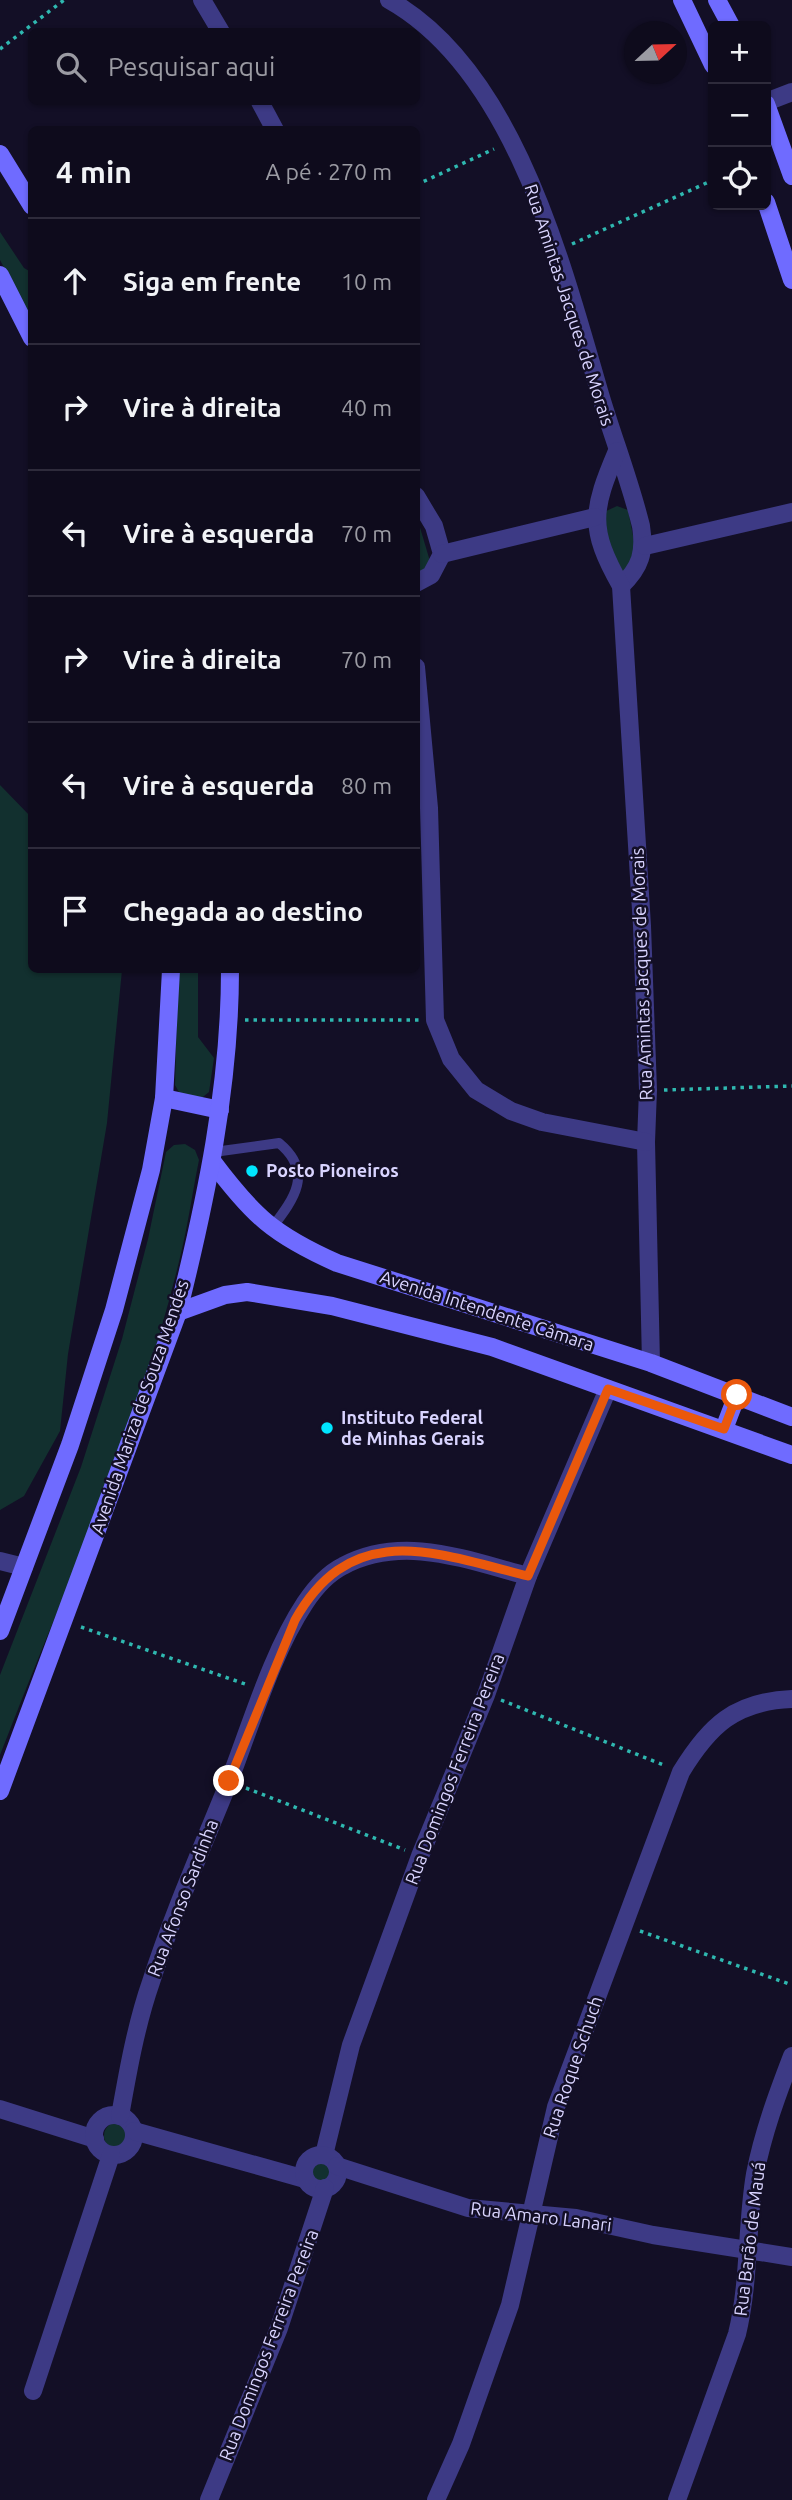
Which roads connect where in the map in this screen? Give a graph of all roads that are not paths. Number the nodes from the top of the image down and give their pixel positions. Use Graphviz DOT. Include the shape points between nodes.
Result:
graph roads {
  1 [pos="202,0"];
  2 [pos="389,0"];
  3 [pos="681,0"];
  4 [pos="717,0"];
  5 [pos="728,21"];
  6 [pos="219,28"];
  7 [pos="708,55"];
  8 [pos="792,92"];
  9 [pos="771,101"];
  10 [pos="262,105"];
  11 [pos="771,117"];
  12 [pos="273,126"];
  13 [pos="0,154"];
  14 [pos="792,176"];
  15 [pos="28,200"];
  16 [pos="769,210"];
  17 [pos="0,275"];
  18 [pos="792,280"];
  19 [pos="28,330"];
  20 [pos="617,451"];
  21 [pos="420,503"];
  22 [pos="792,512"];
  23 [pos="595,517"];
  24 [pos="645,546"];
  25 [pos="442,554"];
  26 [pos="420,581"];
  27 [pos="621,586"];
  28 [pos="420,710"];
  29 [pos="171,973"];
  30 [pos="230,973"];
  31 [pos="164,1098"];
  32 [pos="220,1110"];
  33 [pos="646,1142"];
  34 [pos="213,1156"];
  35 [pos="271,1229"];
  36 [pos="177,1312"];
  37 [pos="503,1316"];
  38 [pos="492,1347"];
  39 [pos="651,1363"];
  40 [pos="608,1389"];
  41 [pos="737,1395"];
  42 [pos="791,1415"];
  43 [pos="724,1429"];
  44 [pos="792,1455"];
  45 [pos="0,1561"];
  46 [pos="24,1567"];
  47 [pos="528,1576"];
  48 [pos="0,1631"];
  49 [pos="792,1699"];
  50 [pos="0,1791"];
  51 [pos="792,2056"];
  52 [pos="0,2109"];
  53 [pos="120,2116"];
  54 [pos="134,2130"];
  55 [pos="95,2139"];
  56 [pos="111,2155"];
  57 [pos="330,2161"];
  58 [pos="305,2179"];
  59 [pos="325,2188"];
  60 [pos="531,2213"];
  61 [pos="748,2248"];
  62 [pos="792,2256"];
  63 [pos="33,2391"];
  64 [pos="209,2500"];
  65 [pos="436,2500"];
  66 [pos="677,2500"];
  1 -- 6 [label="street"];
  2 -- 20 [label="street, Rua Amintas Jacques de Morais" via="428,26 459,56 512,141 555,252"];
  3 -- 7 [label="main road"];
  4 -- 5 [label="main road"];
  8 -- 9 [label="street"];
  10 -- 12 [label="street"];
  11 -- 14 [label="main road"];
  13 -- 15 [label="main road"];
  16 -- 18 [label="main road"];
  17 -- 19 [label="main road"];
  20 -- 23 [label="street, Rua Amintas Jacques de Morais" via="597,499"];
  20 -- 24 [label="street, Rua Amintas Jacques de Morais"];
  21 -- 25 [label="street" via="434,526"];
  22 -- 24 [label="street"];
  23 -- 25 [label="street"];
  23 -- 27 [label="street, Rua Amintas Jacques de Morais" via="606,557"];
  24 -- 27 [label="street" via="638,567"];
  25 -- 26 [label="street" via="431,575"];
  27 -- 33 [label="street, Rua Amintas Jacques de Morais" via="642,912"];
  28 -- 33 [label="street" via="429,808 435,1020 455,1066 488,1100 542,1122"];
  29 -- 31 [label="main road"];
  30 -- 32 [label="main road, Avenida Mariza de Souza Mendes"];
  31 -- 32 [label="main road"];
  31 -- 46 [label="main road" via="151,1171 114,1310"];
  32 -- 34 [label="main road, Avenida Mariza de Souza Mendes"];
  33 -- 39 [label="street, Rua Amintas Jacques de Morais"];
  34 -- 35 [label="main road, Avenida Intendente Câmara" via="238,1195"];
  34 -- 35 [label="lane" via="279,1143 287,1149 299,1185"];
  34 -- 36 [label="main road, Avenida Mariza de Souza Mendes"];
  35 -- 37 [label="main road, Avenida Intendente Câmara" via="337,1263"];
  36 -- 38 [label="main road, Avenida Intendente Câmara" via="225,1295 279,1295"];
  36 -- 50 [label="main road, Avenida Mariza de Souza Mendes"];
  37 -- 38 [label="main road"];
  37 -- 39 [label="main road, Avenida Intendente Câmara"];
  38 -- 40 [label="main road, Avenida Intendente Câmara"];
  39 -- 41 [label="main road, Avenida Intendente Câmara"];
  40 -- 43 [label="main road, Avenida Intendente Câmara"];
  40 -- 47 [label="street, Rua Domingos Ferreira Pereira"];
  41 -- 42 [label="main road, Avenida Intendente Câmara"];
  41 -- 43 [label="main road"];
  43 -- 44 [label="main road, Avenida Intendente Câmara"];
  45 -- 46 [label="street"];
  46 -- 48 [label="main road"];
  47 -- 53 [label="street, Rua Afonso Sardinha" via="419,1550 392,1549 361,1558 328,1576 305,1603 264,1691 150,1982"];
  47 -- 57 [label="street, Rua Domingos Ferreira Pereira" via="351,2045"];
  49 -- 60 [label="street, Rua Roque Schuch" via="755,1704 718,1723 681,1772 556,2107"];
  51 -- 61 [label="street, Rua Barão de Mauá" via="764,2134"];
  52 -- 55 [label="street"];
  53 -- 54 [label="street"];
  53 -- 55 [label="street" via="101,2121"];
  54 -- 56 [label="street" via="130,2147"];
  54 -- 58 [label="street"];
  55 -- 56 [label="street" via="100,2149"];
  56 -- 63 [label="street"];
  57 -- 58 [label="street" via="307,2162"];
  57 -- 59 [label="street" via="336,2180"];
  57 -- 60 [label="street, Rua Amaro Lanari" via="447,2203"];
  58 -- 59 [label="street" via="313,2187"];
  59 -- 64 [label="street, Rua Domingos Ferreira Pereira" via="290,2298"];
  60 -- 61 [label="street, Rua Amaro Lanari"];
  60 -- 65 [label="street, Rua Roque Schuch" via="510,2305 461,2444"];
  61 -- 62 [label="street, Rua Amaro Lanari"];
  61 -- 66 [label="street, Rua Barão de Mauá" via="744,2307 737,2333"];
}
